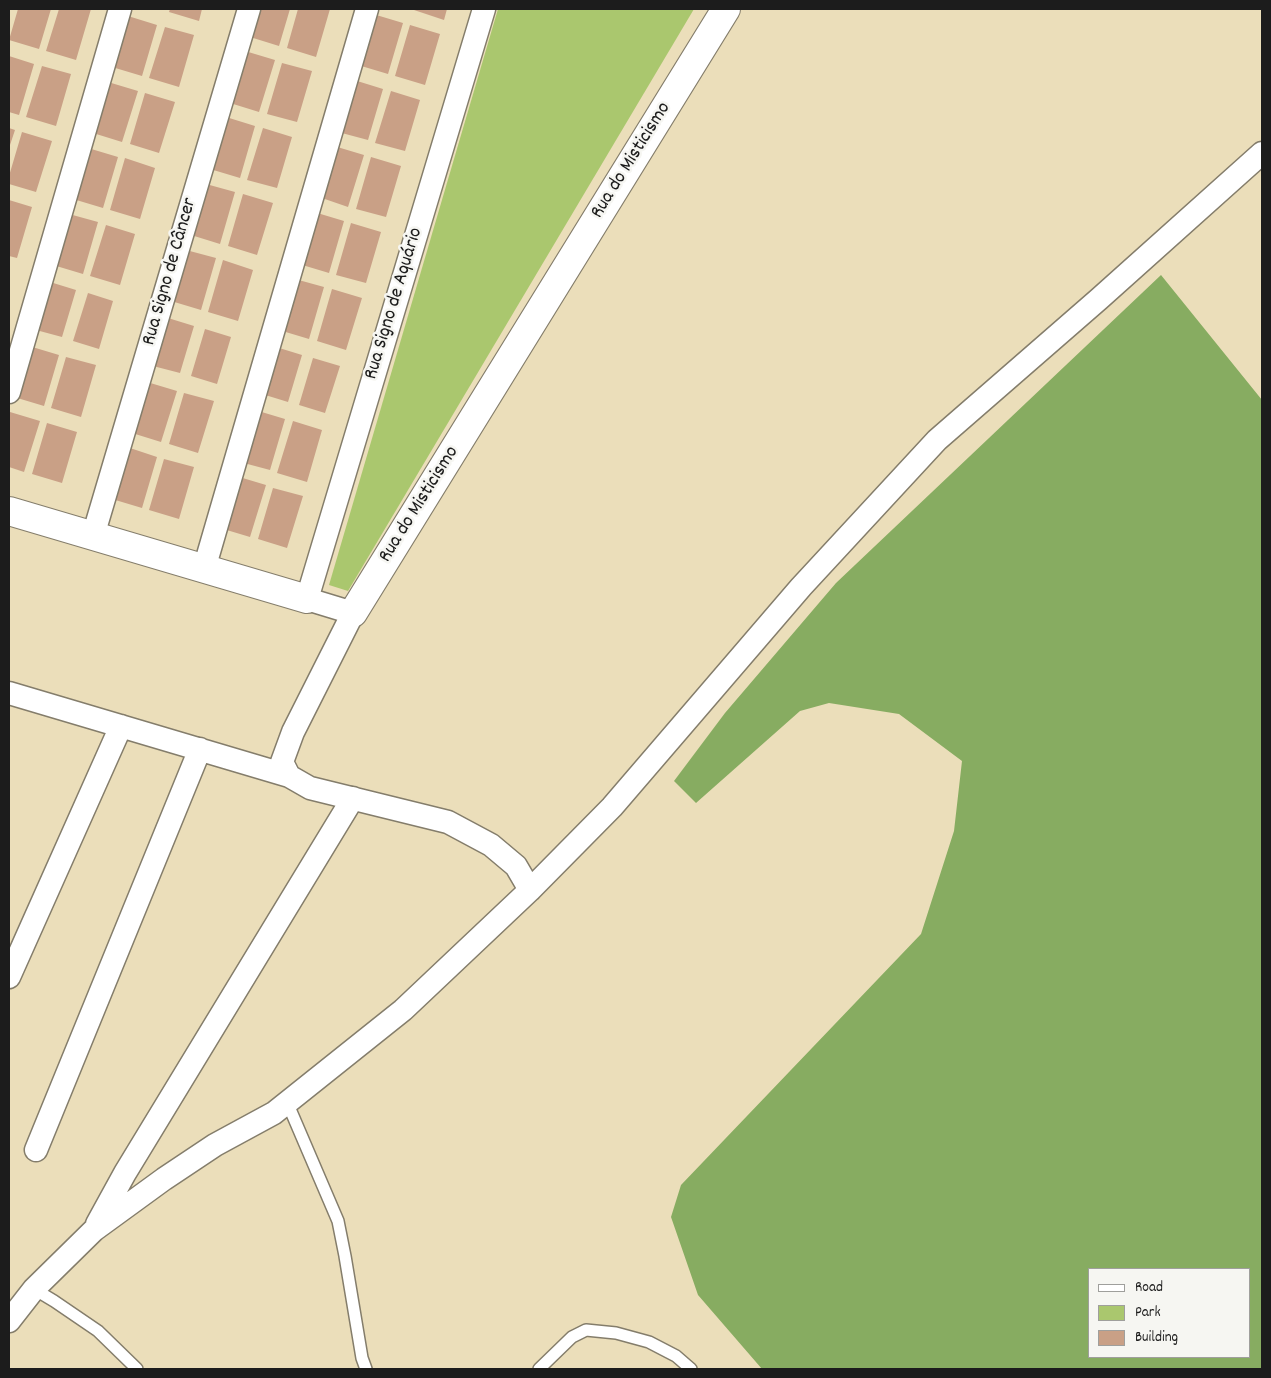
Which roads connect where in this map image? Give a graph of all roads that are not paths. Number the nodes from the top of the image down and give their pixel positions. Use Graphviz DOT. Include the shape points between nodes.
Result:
graph roads {
  1 [pos="120,9"];
  2 [pos="248,9"];
  3 [pos="367,9"];
  4 [pos="484,9"];
  5 [pos="726,9"];
  6 [pos="1262,153"];
  7 [pos="9,392"];
  8 [pos="9,511"];
  9 [pos="93,536"];
  10 [pos="204,569"];
  11 [pos="307,599"];
  12 [pos="353,613"];
  13 [pos="9,692"];
  14 [pos="121,726"];
  15 [pos="200,749"];
  16 [pos="289,776"];
  17 [pos="353,798"];
  18 [pos="530,890"];
  19 [pos="9,977"];
  20 [pos="287,1102"];
  21 [pos="36,1150"];
  22 [pos="94,1230"];
  23 [pos="18,1305"];
  24 [pos="136,1369"];
  25 [pos="366,1369"];
  26 [pos="538,1369"];
  27 [pos="691,1369"];
  1 -- 7 [label="street"];
  2 -- 9 [label="street, Rua Signo de Câncer"];
  3 -- 10 [label="street"];
  4 -- 11 [label="street, Rua Signo de Aquário"];
  5 -- 12 [label="street, Rua do Misticismo"];
  6 -- 18 [label="street" via="937,440 801,587 612,807"];
  8 -- 9 [label="street"];
  9 -- 10 [label="street"];
  10 -- 11 [label="street"];
  11 -- 12 [label="street"];
  12 -- 16 [label="street, Rua do Misticismo" via="286,747 282,762"];
  13 -- 14 [label="street"];
  14 -- 15 [label="street"];
  14 -- 19 [label="street"];
  15 -- 16 [label="street"];
  15 -- 21 [label="street"];
  16 -- 17 [label="street" via="310,788"];
  17 -- 18 [label="street" via="448,822 491,846 516,866"];
  17 -- 22 [label="street" via="125,1173"];
  18 -- 20 [label="street" via="402,1010"];
  20 -- 22 [label="street" via="274,1113 164,1178"];
  20 -- 25 [label="lane" via="338,1222"];
  22 -- 23 [label="street"];
  23 -- 24 [label="lane" via="54,1301 98,1331"];
  26 -- 27 [label="lane" via="572,1337 586,1330 616,1333 649,1342 676,1356"];
}
